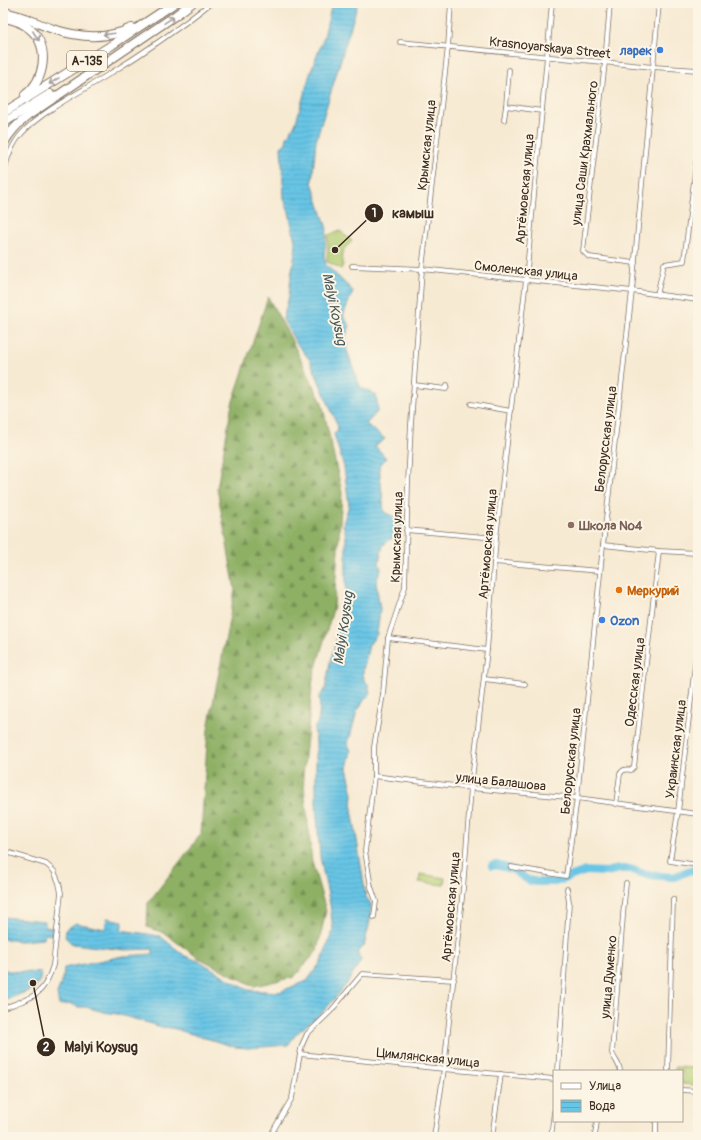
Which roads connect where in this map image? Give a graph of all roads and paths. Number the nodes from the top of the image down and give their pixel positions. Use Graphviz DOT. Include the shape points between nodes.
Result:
graph roads {
  1 [pos="192,3"];
  2 [pos="211,3"];
  3 [pos="452,3"];
  4 [pos="552,3"];
  5 [pos="610,3"];
  6 [pos="660,3"];
  7 [pos="173,5"];
  8 [pos="3,12"];
  9 [pos="3,18"];
  10 [pos="146,36"];
  11 [pos="400,42"];
  12 [pos="448,47"];
  13 [pos="547,56"];
  14 [pos="605,62"];
  15 [pos="653,67"];
  16 [pos="509,70"];
  17 [pos="698,70"];
  18 [pos="506,106"];
  19 [pos="3,111"];
  20 [pos="542,111"];
  21 [pos="504,120"];
  22 [pos="3,123"];
  23 [pos="3,145"];
  24 [pos="698,149"];
  25 [pos="3,177"];
  26 [pos="635,263"];
  27 [pos="352,266"];
  28 [pos="422,269"];
  29 [pos="526,280"];
  30 [pos="632,291"];
  31 [pos="657,295"];
  32 [pos="698,300"];
  33 [pos="414,385"];
  34 [pos="447,385"];
  35 [pos="471,404"];
  36 [pos="511,411"];
  37 [pos="406,530"];
  38 [pos="496,538"];
  39 [pos="602,545"];
  40 [pos="659,551"];
  41 [pos="698,553"];
  42 [pos="494,562"];
  43 [pos="600,571"];
  44 [pos="388,638"];
  45 [pos="698,639"];
  46 [pos="487,650"];
  47 [pos="484,679"];
  48 [pos="525,684"];
  49 [pos="374,776"];
  50 [pos="471,788"];
  51 [pos="577,798"];
  52 [pos="616,804"];
  53 [pos="678,812"];
  54 [pos="698,814"];
  55 [pos="3,851"];
  56 [pos="698,865"];
  57 [pos="511,867"];
  58 [pos="626,883"];
  59 [pos="567,889"];
  60 [pos="673,899"];
  61 [pos="374,917"];
  62 [pos="454,980"];
  63 [pos="3,1008"];
  64 [pos="300,1054"];
  65 [pos="444,1069"];
  66 [pos="558,1070"];
  67 [pos="620,1070"];
  68 [pos="668,1070"];
  69 [pos="501,1074"];
  70 [pos="553,1079"];
  71 [pos="683,1090"];
  72 [pos="698,1091"];
  73 [pos="553,1120"];
  74 [pos="597,1122"];
  75 [pos="656,1122"];
  76 [pos="274,1137"];
  77 [pos="434,1137"];
  78 [pos="492,1137"];
  79 [pos="551,1137"];
  80 [pos="596,1137"];
  81 [pos="656,1137"];
  10 -- 1 [label="highway, А-135, one-way"];
  2 -- 25 [label="street" via="157,43 35,121 12,147"];
  3 -- 12 [label="street, Крымская улица"];
  4 -- 13 [label="street, Артёмовская улица"];
  5 -- 14 [label="street, улица Саши Крахмального"];
  6 -- 15 [label="street, Белорусская улица"];
  7 -- 8 [label="highway, one-way" via="139,25 118,33 92,36 72,35"];
  7 -- 19 [label="highway, А-135, one-way"];
  9 -- 19 [label="highway, one-way" via="17,21 31,30 37,37 43,57 42,70 37,81 29,91"];
  10 -- 22 [label="highway, А-135"];
  10 -- 23 [label="highway" via="29,115 17,125"];
  11 -- 12 [label="street, Krasnoyarskaya Street"];
  12 -- 13 [label="street, Krasnoyarskaya Street"];
  12 -- 28 [label="street, Крымская улица"];
  13 -- 14 [label="street, Krasnoyarskaya Street"];
  13 -- 20 [label="street, Артёмовская улица"];
  14 -- 15 [label="street, Krasnoyarskaya Street"];
  14 -- 26 [label="street, улица Саши Крахмального" via="583,250 589,258"];
  15 -- 17 [label="street, Krasnoyarskaya Street"];
  15 -- 26 [label="street, Белорусская улица"];
  16 -- 18 [label="street"];
  18 -- 20 [label="street"];
  18 -- 21 [label="street"];
  20 -- 29 [label="street, Артёмовская улица"];
  24 -- 31 [label="street" via="684,261 664,264"];
  26 -- 30 [label="street, Белорусская улица"];
  27 -- 28 [label="street, Смоленская улица"];
  28 -- 29 [label="street, Смоленская улица"];
  28 -- 33 [label="street, Крымская улица"];
  29 -- 30 [label="street, Смоленская улица"];
  29 -- 36 [label="street, Артёмовская улица"];
  30 -- 31 [label="street, Смоленская улица"];
  30 -- 39 [label="street, Белорусская улица"];
  31 -- 32 [label="street, Смоленская улица"];
  33 -- 34 [label="street" via="446,389"];
  33 -- 37 [label="street, Крымская улица"];
  35 -- 36 [label="street"];
  36 -- 38 [label="street, Артёмовская улица"];
  37 -- 38 [label="street"];
  37 -- 44 [label="street, Крымская улица" via="405,587"];
  38 -- 42 [label="street, Артёмовская улица"];
  39 -- 40 [label="street"];
  39 -- 43 [label="street, Белорусская улица"];
  40 -- 41 [label="street"];
  40 -- 52 [label="street, Одесская улица" via="634,768 626,769 620,774"];
  42 -- 43 [label="street"];
  42 -- 46 [label="street, Артёмовская улица"];
  43 -- 51 [label="street, Белорусская улица"];
  44 -- 46 [label="street"];
  44 -- 49 [label="street, Крымская улица" via="383,694 374,746"];
  45 -- 53 [label="street, Украинская улица"];
  46 -- 47 [label="street, Артёмовская улица"];
  47 -- 48 [label="street"];
  47 -- 50 [label="street, Артёмовская улица"];
  49 -- 50 [label="street, улица Балашова"];
  49 -- 61 [label="street, Крымская улица" via="365,852 376,901"];
  50 -- 51 [label="street, улица Балашова"];
  50 -- 62 [label="street, Артёмовская улица"];
  51 -- 52 [label="street, улица Балашова"];
  51 -- 57 [label="street, Белорусская улица" via="566,876"];
  52 -- 53 [label="street, улица Балашова"];
  53 -- 54 [label="street, улица Балашова"];
  53 -- 56 [label="street, Украинская улица" via="670,861"];
  55 -- 63 [label="street" via="46,864 54,871 60,893 50,975 42,990 35,995"];
  58 -- 67 [label="street, улица Думенко" via="612,1053"];
  59 -- 66 [label="street" via="569,902"];
  60 -- 68 [label="street"];
  62 -- 64 [label="street" via="362,974 330,1012 307,1034"];
  62 -- 65 [label="street, Артёмовская улица"];
  64 -- 65 [label="street, Цимлянская улица"];
  64 -- 76 [label="street" via="292,1098 273,1131"];
  65 -- 69 [label="street, Цимлянская улица"];
  65 -- 77 [label="street, Артёмовская улица"];
  69 -- 70 [label="street, Цимлянская улица"];
  69 -- 78 [label="street"];
  71 -- 72 [label="street"];
  73 -- 79 [label="street"];
  74 -- 80 [label="street"];
  75 -- 81 [label="street"];
}
